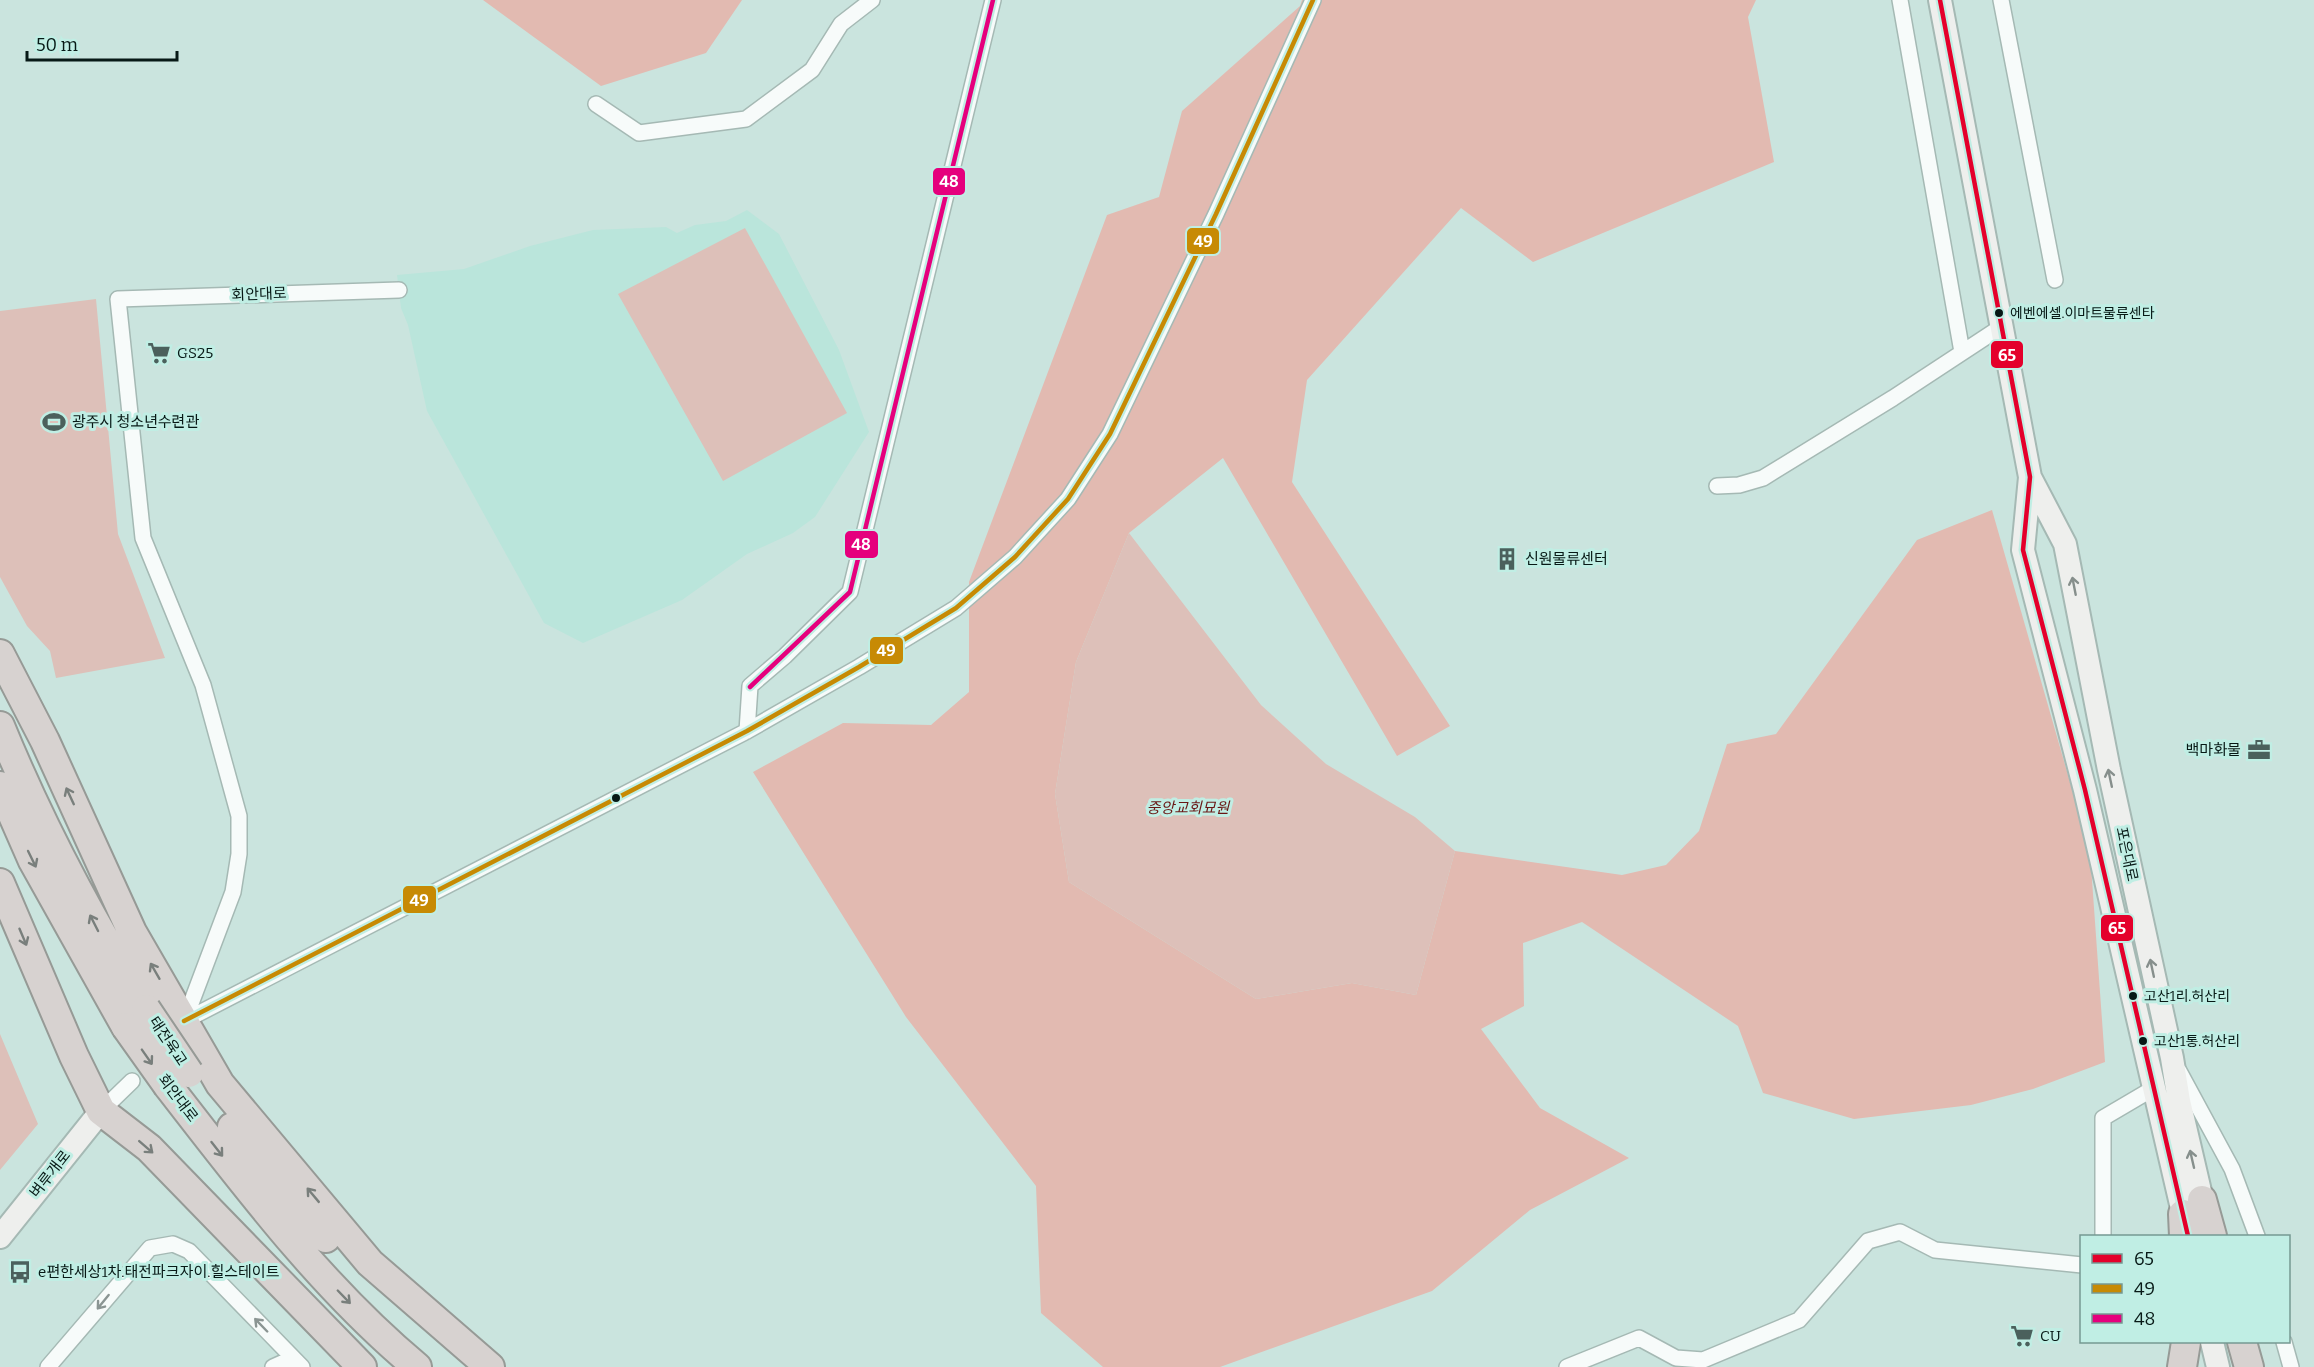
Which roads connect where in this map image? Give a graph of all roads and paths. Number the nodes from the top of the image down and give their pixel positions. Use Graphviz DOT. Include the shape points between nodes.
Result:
graph roads {
  1 [pos="872,0"];
  2 [pos="993,0"];
  3 [pos="1313,0"];
  4 [pos="1900,0"];
  5 [pos="1940,0"];
  6 [pos="2001,0"];
  7 [pos="596,104"];
  8 [pos="2055,280"];
  9 [pos="399,290"];
  10 [pos="2001,327"];
  11 [pos="1962,352"];
  12 [pos="2030,477"];
  13 [pos="1717,486"];
  14 [pos="0,654"];
  15 [pos="0,726"];
  16 [pos="747,731"];
  17 [pos="0,786"];
  18 [pos="0,883"];
  19 [pos="136,1018"];
  20 [pos="180,1030"];
  21 [pos="2172,1058"];
  22 [pos="179,1080"];
  23 [pos="132,1081"];
  24 [pos="2154,1088"];
  25 [pos="100,1111"];
  26 [pos="2189,1222"];
  27 [pos="2103,1235"];
  28 [pos="2209,1235"];
  29 [pos="2257,1235"];
  30 [pos="0,1237"];
  31 [pos="2080,1265"];
  32 [pos="2186,1343"];
  33 [pos="2212,1343"];
  34 [pos="2233,1343"];
  35 [pos="2243,1343"];
  36 [pos="2285,1343"];
  37 [pos="297,1363"];
  38 [pos="48,1367"];
  39 [pos="273,1367"];
  40 [pos="362,1367"];
  41 [pos="417,1367"];
  42 [pos="463,1367"];
  43 [pos="490,1367"];
  44 [pos="1567,1367"];
  45 [pos="2182,1367"];
  46 [pos="2218,1367"];
  47 [pos="2239,1367"];
  48 [pos="2249,1367"];
  49 [pos="2291,1367"];
  1 -- 7 [label="street" via="841,24 812,70 746,119 639,133"];
  2 -- 16 [label="street" via="850,592 750,686"];
  3 -- 16 [label="street" via="1110,434 1068,499 1015,557 956,608"];
  4 -- 11 [label="street"];
  5 -- 10 [label="street, 포은대로"];
  6 -- 8 [label="street"];
  9 -- 20 [label="street, 회안대로" via="118,299 143,538 203,685 239,816 233,892"];
  10 -- 11 [label="street"];
  10 -- 12 [label="street, 포은대로"];
  11 -- 13 [label="street" via="1763,478"];
  21 -- 12 [label="street, 포은대로, one-way" via="2109,770 2066,544"];
  12 -- 24 [label="street, 포은대로" via="2024,550"];
  20 -- 14 [label="highway, one-way" via="45,741"];
  19 -- 15 [label="highway, one-way" via="102,937 29,795"];
  16 -- 20 [label="street"];
  17 -- 19 [label="highway, one-way" via="33,861"];
  18 -- 25 [label="highway, one-way"];
  19 -- 22 [label="highway, 태전육교, bridge"];
  43 -- 20 [label="highway, one-way" via="370,1263 219,1083"];
  26 -- 21 [label="street, 포은대로, one-way"];
  21 -- 29 [label="street" via="2232,1169"];
  22 -- 41 [label="highway, 회안대로, one-way" via="262,1208 387,1342"];
  22 -- 42 [label="highway, 회안대로" via="316,1228 401,1313"];
  23 -- 25 [label="street"];
  24 -- 26 [label="street, 포은대로"];
  24 -- 27 [label="street" via="2103,1118"];
  25 -- 30 [label="street, 벼루개로"];
  25 -- 40 [label="highway, one-way" via="149,1148"];
  26 -- 28 [label="highway"];
  31 -- 44 [label="street" via="1935,1250 1900,1232 1868,1241 1799,1320 1703,1360 1676,1358 1638,1338"];
  32 -- 45 [label="highway"];
  33 -- 46 [label="street"];
  34 -- 47 [label="street"];
  35 -- 48 [label="highway"];
  36 -- 49 [label="street"];
  37 -- 38 [label="street, one-way" via="189,1251 173,1244 150,1248"];
  37 -- 39 [label="street"];
}
